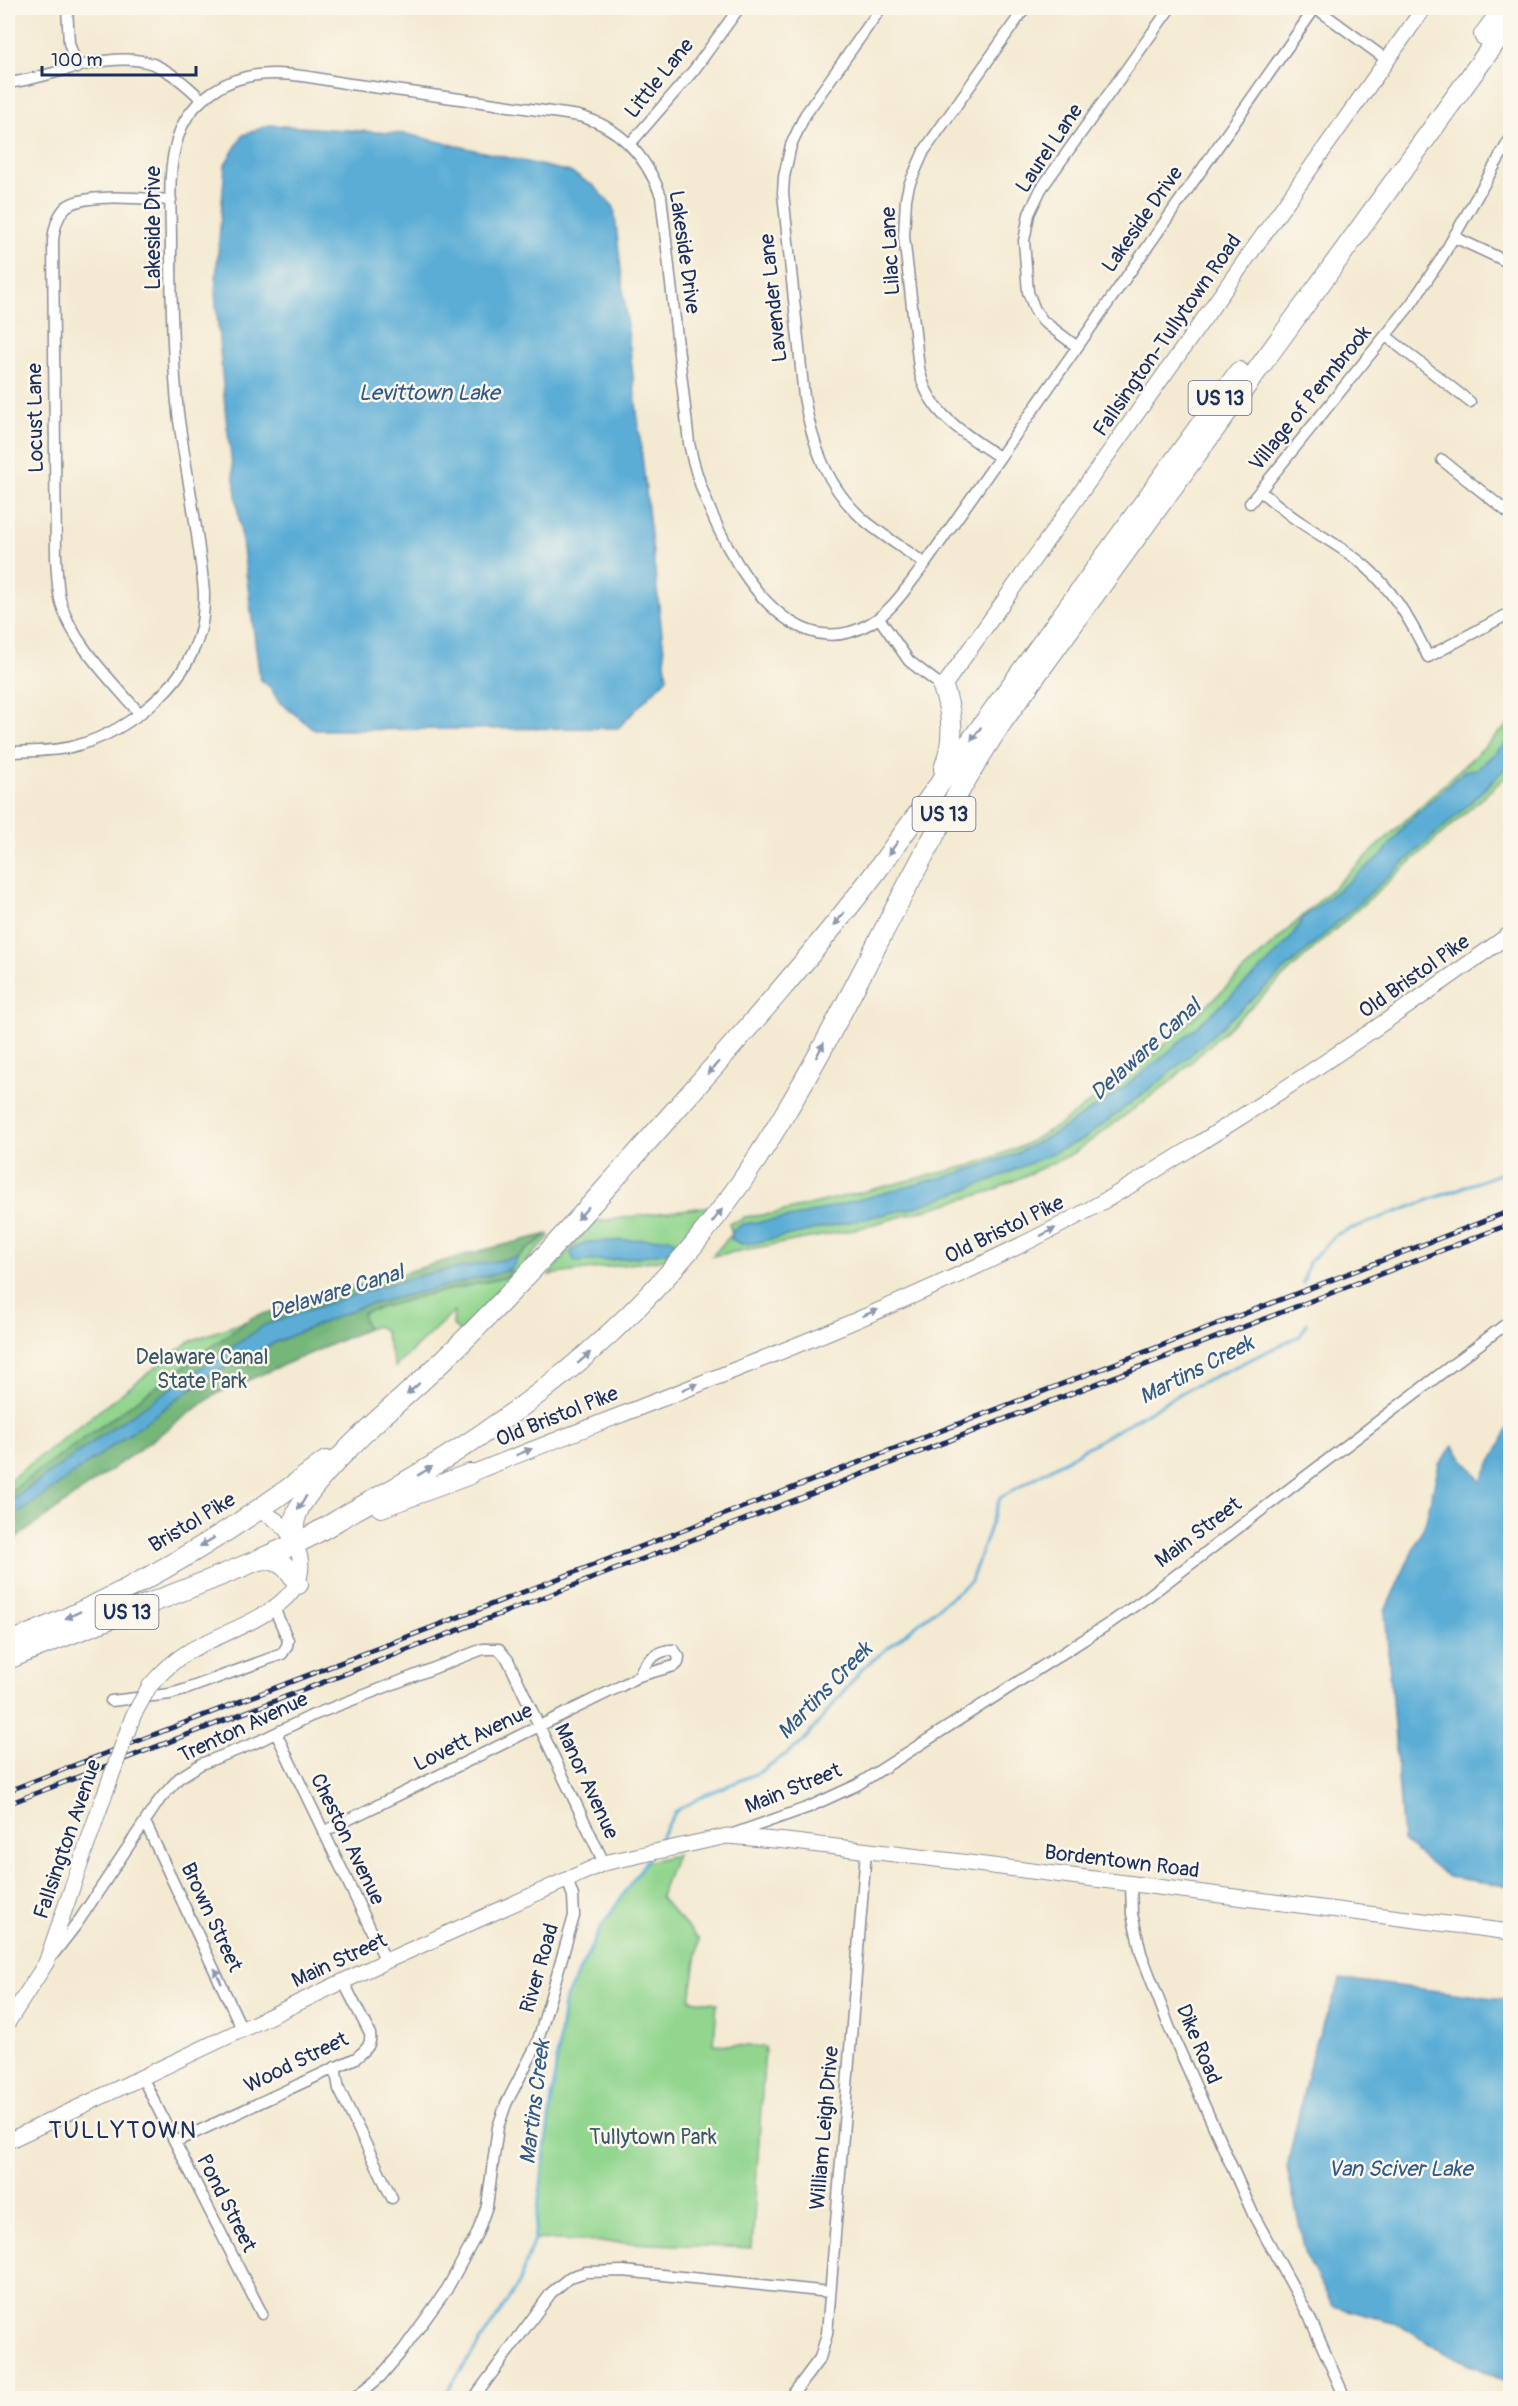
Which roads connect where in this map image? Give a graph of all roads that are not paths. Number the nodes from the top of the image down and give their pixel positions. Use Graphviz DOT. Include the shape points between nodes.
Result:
graph roads {
  1 [pos="67,8"];
  2 [pos="739,8"];
  3 [pos="881,8"];
  4 [pos="1025,8"];
  5 [pos="1170,8"];
  6 [pos="1315,8"];
  7 [pos="1424,8"];
  8 [pos="1504,8"];
  9 [pos="1510,22"];
  10 [pos="1387,60"];
  11 [pos="77,68"];
  12 [pos="8,83"];
  13 [pos="202,100"];
  14 [pos="1510,139"];
  15 [pos="630,144"];
  16 [pos="171,200"];
  17 [pos="1454,237"];
  18 [pos="1510,263"];
  19 [pos="1386,336"];
  20 [pos="1076,346"];
  21 [pos="1470,402"];
  22 [pos="999,457"];
  23 [pos="1442,460"];
  24 [pos="1260,491"];
  25 [pos="1250,503"];
  26 [pos="1510,514"];
  27 [pos="925,564"];
  28 [pos="1510,613"];
  29 [pos="879,618"];
  30 [pos="943,687"];
  31 [pos="139,713"];
  32 [pos="8,752"];
  33 [pos="936,789"];
  34 [pos="1510,934"];
  35 [pos="1510,1321"];
  36 [pos="384,1414"];
  37 [pos="470,1474"];
  38 [pos="256,1510"];
  39 [pos="320,1531"];
  40 [pos="296,1544"];
  41 [pos="256,1561"];
  42 [pos="298,1584"];
  43 [pos="274,1608"];
  44 [pos="8,1643"];
  45 [pos="503,1652"];
  46 [pos="8,1659"];
  47 [pos="639,1676"];
  48 [pos="111,1701"];
  49 [pos="540,1726"];
  50 [pos="276,1733"];
  51 [pos="145,1822"];
  52 [pos="323,1832"];
  53 [pos="727,1836"];
  54 [pos="866,1851"];
  55 [pos="604,1863"];
  56 [pos="567,1879"];
  57 [pos="1131,1883"];
  58 [pos="1510,1932"];
  59 [pos="386,1961"];
  60 [pos="46,1963"];
  61 [pos="343,1981"];
  62 [pos="8,2022"];
  63 [pos="242,2029"];
  64 [pos="335,2067"];
  65 [pos="142,2077"];
  66 [pos="8,2141"];
  67 [pos="175,2142"];
  68 [pos="392,2198"];
  69 [pos="830,2292"];
  70 [pos="262,2314"];
  71 [pos="355,2398"];
  72 [pos="474,2398"];
  73 [pos="790,2398"];
  74 [pos="1345,2398"];
  1 -- 11 [label="street" via="69,43"];
  2 -- 15 [label="street, Little Lane" via="694,70"];
  3 -- 27 [label="street, Lavender Lane" via="798,129 784,177 783,210 804,397 820,460 852,508"];
  4 -- 22 [label="street, Lilac Lane" via="924,151 909,185 903,222 925,391 950,423"];
  5 -- 20 [label="street, Laurel Lane" via="1041,189 1029,214 1024,241 1031,301 1043,321"];
  6 -- 10 [label="street"];
  6 -- 20 [label="street, Lakeside Drive"];
  7 -- 10 [label="main road, Fallsington-Tullytown Road"];
  8 -- 33 [label="highway, US 13, one-way"];
  39 -- 9 [label="highway, US 13, one-way" via="443,1460 558,1380 640,1306 706,1230 784,1115 930,839 1002,722"];
  10 -- 30 [label="main road, Fallsington-Tullytown Road"];
  11 -- 12 [label="street"];
  11 -- 13 [label="street" via="109,60 151,63"];
  13 -- 15 [label="street, Lakeside Drive" via="233,80 275,74 579,116 602,124"];
  13 -- 16 [label="street, Lakeside Drive" via="178,136 171,170"];
  14 -- 17 [label="street, Village of Pennbrook"];
  15 -- 29 [label="street, Lakeside Drive" via="648,168 661,196 692,456 708,506 726,542 759,594 773,610 798,627 843,633"];
  16 -- 31 [label="street, Lakeside Drive" via="178,412 202,567 204,612 196,645 180,675"];
  16 -- 31 [label="street, Locust Lane" via="80,201 64,209 52,241 56,557 60,598 77,636"];
  17 -- 18 [label="street"];
  17 -- 19 [label="street, Village of Pennbrook"];
  19 -- 21 [label="street"];
  19 -- 24 [label="street, Village of Pennbrook"];
  20 -- 22 [label="street, Lakeside Drive"];
  22 -- 27 [label="street, Lakeside Drive"];
  23 -- 26 [label="street"];
  24 -- 25 [label="street"];
  24 -- 28 [label="street, Village of Pennbrook" via="1367,568 1394,597 1428,657"];
  27 -- 29 [label="street, Lakeside Drive"];
  29 -- 30 [label="street" via="909,662"];
  30 -- 33 [label="highway" via="951,712 952,738"];
  31 -- 32 [label="street, Lakeside Drive" via="85,743 52,750"];
  33 -- 36 [label="highway, US 13, one-way" via="834,925 756,1019 497,1309"];
  37 -- 34 [label="main road, Old Bristol Pike, one-way" via="936,1286 1066,1222 1178,1157 1358,1042"];
  35 -- 53 [label="street, Main Street" via="1110,1623 857,1785"];
  36 -- 38 [label="highway, Bristol Pike / US 13"];
  36 -- 40 [label="highway, one-way" via="305,1498 295,1520"];
  37 -- 39 [label="highway"];
  38 -- 40 [label="main road" via="280,1521"];
  38 -- 44 [label="highway, Bristol Pike / US 13, one-way" via="138,1582"];
  39 -- 40 [label="highway, US 13"];
  40 -- 41 [label="highway, US 13"];
  40 -- 42 [label="main road" via="301,1568"];
  41 -- 42 [label="highway" via="266,1559 282,1564"];
  41 -- 46 [label="highway, US 13"];
  42 -- 43 [label="main road, Fallsington Avenue"];
  43 -- 48 [label="street" via="288,1640 282,1654 170,1694"];
  43 -- 60 [label="main road, Fallsington Avenue, bridge" via="180,1657 149,1687 133,1716"];
  45 -- 49 [label="street, Manor Avenue"];
  45 -- 50 [label="street, Trenton Avenue" via="494,1647 483,1649"];
  47 -- 49 [label="street, Lovett Avenue"];
  49 -- 52 [label="street, Lovett Avenue"];
  49 -- 55 [label="street, Manor Avenue"];
  50 -- 51 [label="street, Trenton Avenue" via="189,1770 173,1784"];
  50 -- 52 [label="street, Cheston Avenue"];
  51 -- 60 [label="street, Trenton Avenue"];
  63 -- 51 [label="street, Brown Street, one-way"];
  52 -- 59 [label="street, Cheston Avenue"];
  53 -- 54 [label="main road, Bordentown Road"];
  53 -- 55 [label="main road, Main Street"];
  54 -- 57 [label="main road, Bordentown Road"];
  54 -- 69 [label="street, William Leigh Drive"];
  55 -- 56 [label="main road, Main Street"];
  56 -- 59 [label="main road, Main Street"];
  56 -- 71 [label="street, River Road" via="574,1906 572,1923 537,2044 498,2127 487,2206 475,2237 447,2289 403,2350"];
  57 -- 58 [label="main road, Bordentown Road"];
  57 -- 74 [label="street, Dike Road" via="1134,1924 1170,2028 1253,2214 1309,2316"];
  59 -- 61 [label="main road, Main Street"];
  60 -- 62 [label="main road, Fallsington Avenue"];
  61 -- 63 [label="main road, Main Street"];
  61 -- 64 [label="street, Wood Street" via="371,2039 356,2058"];
  63 -- 65 [label="main road, Main Street"];
  64 -- 67 [label="street, Wood Street"];
  64 -- 68 [label="street" via="339,2089"];
  65 -- 66 [label="main road, Main Street"];
  65 -- 67 [label="street, Pond Street"];
  67 -- 70 [label="street, Pond Street"];
  69 -- 72 [label="street" via="623,2271 586,2272 570,2277 551,2293"];
  69 -- 73 [label="street, William Leigh Drive" via="824,2350"];
}
